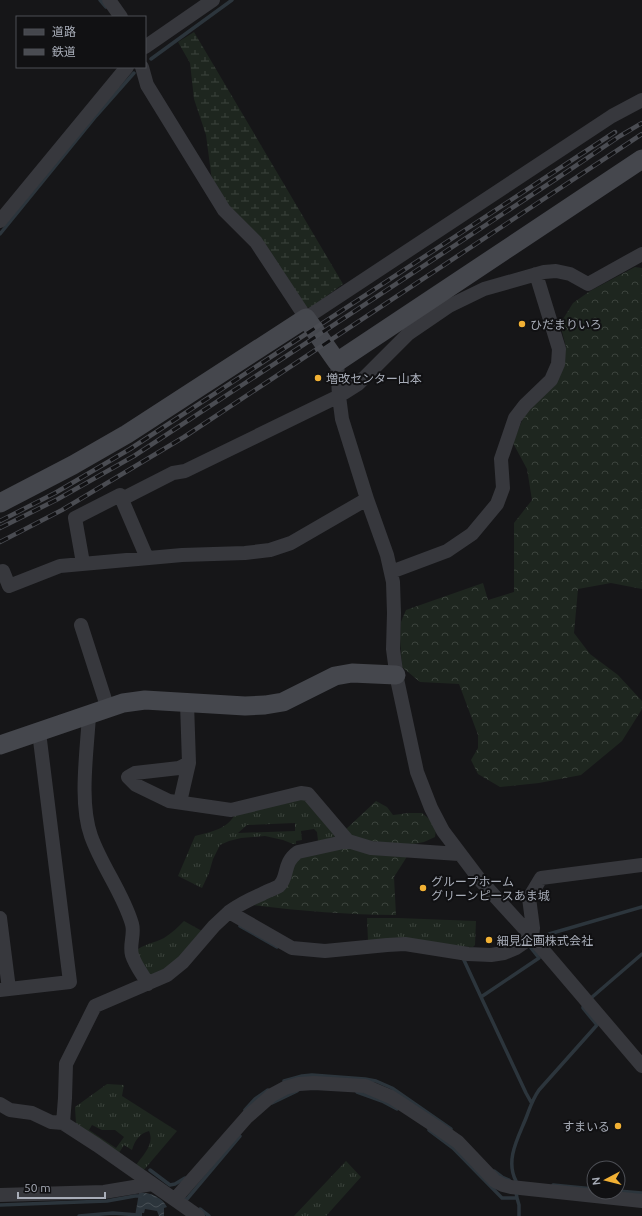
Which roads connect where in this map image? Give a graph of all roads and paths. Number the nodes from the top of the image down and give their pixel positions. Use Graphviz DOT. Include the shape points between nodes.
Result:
graph roads {
  1 [pos="109,0"];
  2 [pos="213,0"];
  3 [pos="120,16"];
  4 [pos="146,46"];
  5 [pos="126,68"];
  6 [pos="142,68"];
  7 [pos="642,100"];
  8 [pos="642,159"];
  9 [pos="0,221"];
  10 [pos="642,254"];
  11 [pos="536,274"];
  12 [pos="306,318"];
  13 [pos="337,362"];
  14 [pos="339,396"];
  15 [pos="122,499"];
  16 [pos="367,499"];
  17 [pos="0,503"];
  18 [pos="147,558"];
  19 [pos="83,563"];
  20 [pos="0,572"];
  21 [pos="391,572"];
  22 [pos="81,625"];
  23 [pos="396,675"];
  24 [pos="187,703"];
  25 [pos="108,709"];
  26 [pos="89,715"];
  27 [pos="39,732"];
  28 [pos="0,745"];
  29 [pos="189,763"];
  30 [pos="180,802"];
  31 [pos="348,842"];
  32 [pos="459,854"];
  33 [pos="642,865"];
  34 [pos="229,912"];
  35 [pos="0,918"];
  36 [pos="532,937"];
  37 [pos="148,984"];
  38 [pos="4,989"];
  39 [pos="642,1066"];
  40 [pos="0,1104"];
  41 [pos="62,1123"];
  42 [pos="152,1184"];
  43 [pos="0,1195"];
  44 [pos="175,1199"];
  45 [pos="642,1201"];
  46 [pos="190,1214"];
  1 -- 3 [label="street"];
  2 -- 4 [label="street"];
  5 -- 9 [label="street"];
  6 -- 12 [label="street" via="148,85 224,210 256,242"];
  7 -- 12 [label="street" via="612,116"];
  8 -- 13 [label="street"];
  10 -- 11 [label="street" via="588,284 570,274 556,271"];
  11 -- 14 [label="street" via="484,289 449,306 408,334 358,384"];
  11 -- 21 [label="street" via="559,349 558,364 551,380 525,404 515,418 501,459 503,488 497,504 472,534 448,551"];
  12 -- 13 [label="street"];
  12 -- 17 [label="street" via="127,434"];
  13 -- 14 [label="street"];
  14 -- 15 [label="street" via="186,471 173,473"];
  14 -- 16 [label="street" via="342,419"];
  15 -- 18 [label="street"];
  15 -- 19 [label="street" via="120,495 75,518"];
  16 -- 18 [label="street" via="291,542 270,550"];
  16 -- 21 [label="street"];
  18 -- 19 [label="street"];
  19 -- 20 [label="street" via="60,566 9,586 3,571"];
  21 -- 23 [label="street"];
  22 -- 25 [label="street"];
  23 -- 24 [label="street" via="352,673 335,676 283,702 265,705"];
  23 -- 32 [label="street" via="417,772 430,808"];
  24 -- 25 [label="street" via="145,700 123,703"];
  24 -- 29 [label="street"];
  25 -- 26 [label="street"];
  26 -- 27 [label="street"];
  26 -- 37 [label="street" via="85,814 100,860 117,889 132,926 132,954"];
  27 -- 28 [label="street"];
  27 -- 38 [label="street" via="70,982"];
  29 -- 30 [label="street"];
  29 -- 30 [label="street" via="179,768 136,773 128,777 136,785 169,801"];
  30 -- 31 [label="street" via="231,810 301,793 308,794"];
  31 -- 32 [label="street" via="371,848"];
  31 -- 34 [label="street" via="298,852 288,863 284,879 279,885 241,903"];
  32 -- 36 [label="street"];
  33 -- 36 [label="street" via="541,878 529,898"];
  34 -- 36 [label="street" via="292,948 325,951 405,944 491,955 516,948"];
  34 -- 37 [label="street" via="183,962 167,975"];
  35 -- 38 [label="street"];
  36 -- 39 [label="street"];
  37 -- 41 [label="street" via="95,1006 66,1064"];
  40 -- 41 [label="street" via="10,1110 32,1113 51,1122"];
  41 -- 42 [label="street"];
  42 -- 43 [label="street" via="104,1192"];
  42 -- 44 [label="street"];
  44 -- 45 [label="street" via="247,1117 272,1095 285,1088 314,1083 365,1086 391,1097 458,1142 503,1185"];
  44 -- 46 [label="street"];
}
